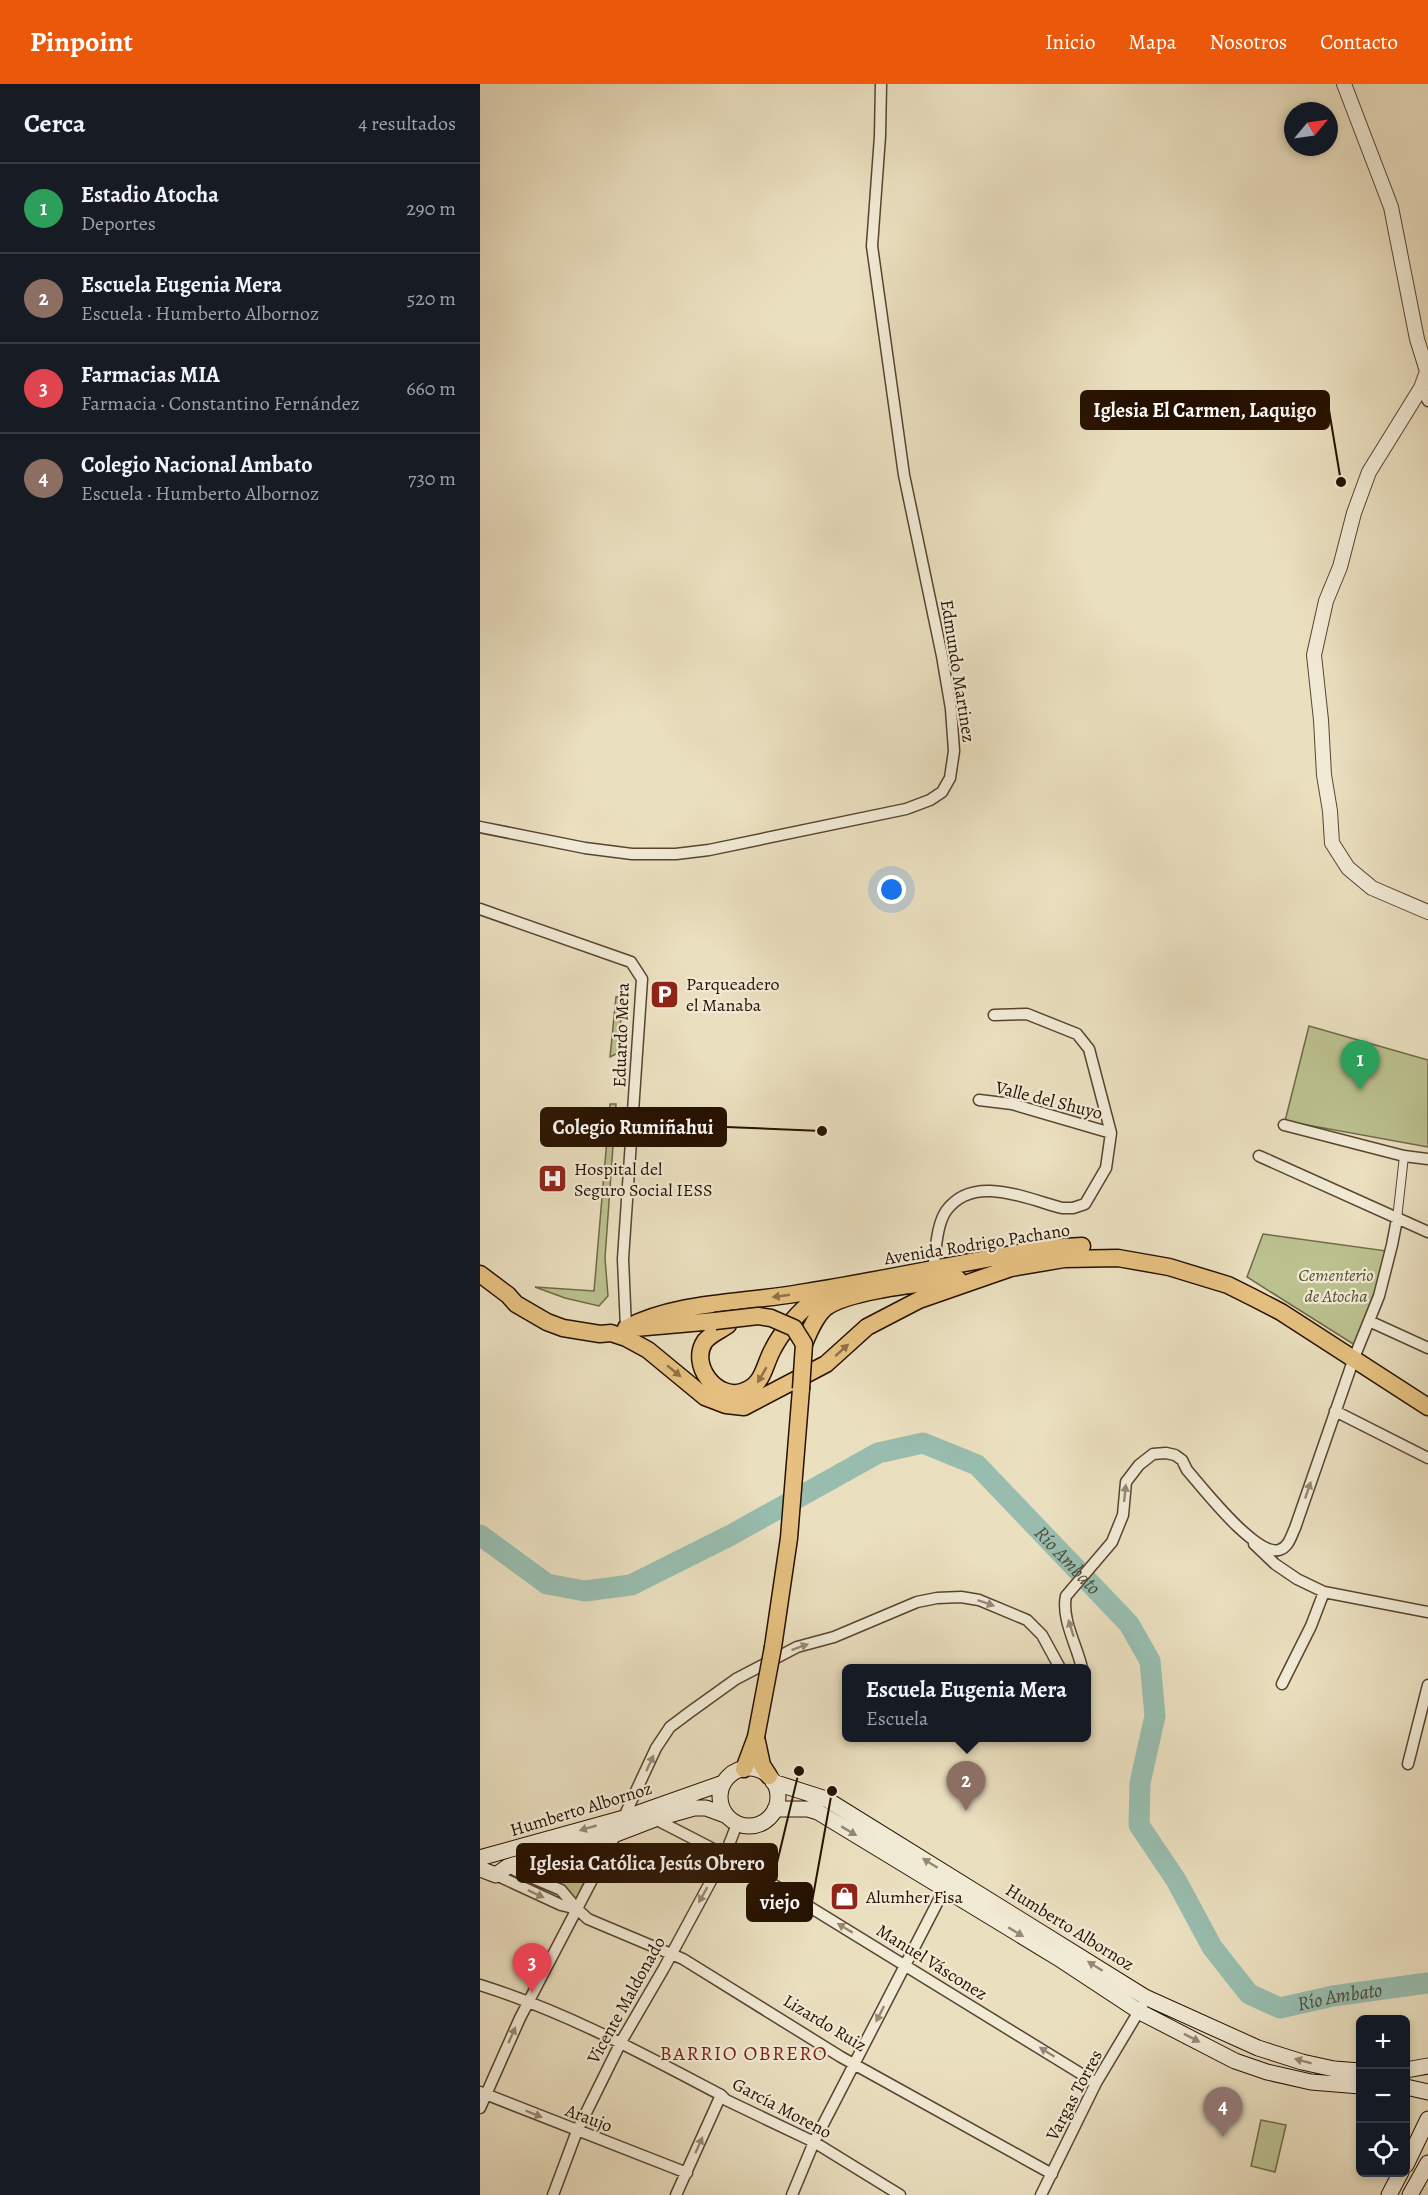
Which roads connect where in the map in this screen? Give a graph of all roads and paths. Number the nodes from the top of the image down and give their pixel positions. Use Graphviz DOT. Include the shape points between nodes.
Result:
graph roads {
  1 [pos="881,84"];
  2 [pos="1344,84"];
  3 [pos="1427,370"];
  4 [pos="1421,388"];
  5 [pos="1428,401"];
  6 [pos="480,827"];
  7 [pos="480,909"];
  8 [pos="1428,912"];
  9 [pos="994,1015"];
  10 [pos="979,1100"];
  11 [pos="1284,1125"];
  12 [pos="1111,1133"];
  13 [pos="1259,1156"];
  14 [pos="1404,1156"];
  15 [pos="1428,1159"];
  16 [pos="1397,1219"];
  17 [pos="1428,1232"];
  18 [pos="933,1269"];
  19 [pos="480,1274"];
  20 [pos="986,1276"];
  21 [pos="840,1287"];
  22 [pos="1370,1321"];
  23 [pos="722,1323"];
  24 [pos="626,1333"];
  25 [pos="804,1344"];
  26 [pos="1428,1348"];
  27 [pos="1356,1353"];
  28 [pos="801,1389"];
  29 [pos="1428,1394"];
  30 [pos="1428,1407"];
  31 [pos="1335,1412"];
  32 [pos="1428,1458"];
  33 [pos="1240,1531"];
  34 [pos="1324,1592"];
  35 [pos="1428,1612"];
  36 [pos="1058,1664"];
  37 [pos="1081,1664"];
  38 [pos="1282,1684"];
  39 [pos="1428,1685"];
  40 [pos="756,1737"];
  41 [pos="1408,1764"];
  42 [pos="744,1768"];
  43 [pos="771,1779"];
  44 [pos="723,1783"];
  45 [pos="776,1809"];
  46 [pos="624,1818"];
  47 [pos="655,1818"];
  48 [pos="731,1819"];
  49 [pos="616,1834"];
  50 [pos="725,1855"];
  51 [pos="481,1861"];
  52 [pos="501,1871"];
  53 [pos="948,1882"];
  54 [pos="577,1909"];
  55 [pos="671,1953"];
  56 [pos="905,1965"];
  57 [pos="480,1985"];
  58 [pos="529,2000"];
  59 [pos="1142,2005"];
  60 [pos="621,2042"];
  61 [pos="854,2064"];
  62 [pos="1428,2066"];
  63 [pos="1410,2069"];
  64 [pos="1356,2070"];
  65 [pos="1096,2083"];
  66 [pos="1356,2086"];
  67 [pos="1410,2088"];
  68 [pos="1428,2092"];
  69 [pos="483,2093"];
  70 [pos="721,2095"];
  71 [pos="480,2108"];
  72 [pos="1428,2119"];
  73 [pos="577,2131"];
  74 [pos="814,2142"];
  75 [pos="1410,2157"];
  76 [pos="1428,2163"];
  77 [pos="687,2173"];
  78 [pos="1052,2174"];
  79 [pos="1398,2177"];
  80 [pos="552,2195"];
  81 [pos="676,2195"];
  82 [pos="792,2195"];
  83 [pos="900,2195"];
  84 [pos="1041,2195"];
  85 [pos="1389,2195"];
  86 [pos="1410,2195"];
  1 -- 6 [label="street, Edmundo Martinez" via="872,246 904,475 951,709 954,751 950,778 942,792 906,809 676,854 585,848"];
  2 -- 3 [label="street" via="1391,207 1417,339"];
  3 -- 4 [label="street"];
  4 -- 5 [label="street"];
  4 -- 8 [label="street" via="1369,472 1326,601 1314,655 1332,843 1348,868 1372,888"];
  7 -- 24 [label="street, Eduardo Mera" via="631,962 642,979 623,1259"];
  9 -- 12 [label="street" via="1027,1014 1077,1034 1089,1049"];
  10 -- 12 [label="street, Valle del Shuyo" via="1012,1104"];
  11 -- 14 [label="street"];
  12 -- 18 [label="street" via="1106,1168 1085,1204 1062,1208 997,1191 978,1190 959,1198 946,1211 939,1229"];
  13 -- 16 [label="street"];
  14 -- 15 [label="street"];
  14 -- 16 [label="street"];
  16 -- 17 [label="street"];
  16 -- 22 [label="street"];
  18 -- 21 [label="main road, Avenida Rodrigo Pachano"];
  18 -- 27 [label="main road, Avenida Rodrigo Pachano" via="1047,1248 1089,1246 1166,1255 1235,1278 1267,1294"];
  19 -- 24 [label="main road" via="508,1295 562,1318"];
  24 -- 20 [label="main road, one-way" via="705,1397 744,1407 826,1364 867,1327 919,1300"];
  20 -- 25 [label="main road" via="847,1297 825,1308"];
  20 -- 27 [label="main road, Avenida Rodrigo Pachano" via="1011,1268 1097,1257 1169,1267 1228,1285"];
  21 -- 23 [label="main road, one-way" via="808,1305 772,1350 756,1386 740,1393 724,1392 710,1382 702,1368 705,1342"];
  21 -- 24 [label="main road, Avenida Rodrigo Pachano, one-way" via="662,1313 644,1318"];
  22 -- 26 [label="street"];
  22 -- 27 [label="street"];
  23 -- 24 [label="main road" via="681,1334"];
  23 -- 25 [label="main road, bridge" via="758,1316 771,1318 794,1328"];
  23 -- 28 [label="main road, bridge" via="771,1323 787,1331 796,1345"];
  25 -- 28 [label="main road, bridge"];
  27 -- 29 [label="main road, Avenida Rodrigo Pachano"];
  27 -- 30 [label="main road, Avenida Rodrigo Pachano"];
  27 -- 31 [label="street"];
  28 -- 40 [label="main road, bridge" via="789,1538 774,1647"];
  31 -- 32 [label="street"];
  33 -- 31 [label="street, one-way" via="1274,1550 1287,1545"];
  33 -- 34 [label="street" via="1275,1564"];
  37 -- 33 [label="street, one-way" via="1065,1602 1117,1532 1126,1482 1139,1465 1153,1454 1166,1453 1182,1460"];
  34 -- 35 [label="street"];
  34 -- 38 [label="street"];
  46 -- 36 [label="street, one-way" via="656,1748 670,1727 690,1712 736,1679 797,1647 917,1602 961,1598 1008,1611 1027,1620 1042,1635"];
  39 -- 41 [label="street"];
  40 -- 42 [label="main road"];
  40 -- 43 [label="main road" via="762,1765"];
  42 -- 43 [label="main road" via="753,1768"];
  42 -- 44 [label="main road"];
  43 -- 45 [label="main road" via="778,1800"];
  53 -- 43 [label="main road, Humberto Albornoz, one-way" via="826,1799"];
  44 -- 46 [label="main road, Humberto Albornoz"];
  44 -- 48 [label="main road" via="720,1799"];
  45 -- 48 [label="main road" via="755,1826"];
  45 -- 53 [label="main road, Humberto Albornoz, one-way" via="818,1812"];
  46 -- 49 [label="street"];
  46 -- 51 [label="main road, Humberto Albornoz, one-way"];
  47 -- 48 [label="main road, Humberto Albornoz" via="706,1808"];
  47 -- 49 [label="main road, Humberto Albornoz"];
  47 -- 50 [label="street, Manuel Vásconez"];
  48 -- 50 [label="street, Vicente Maldonado"];
  49 -- 52 [label="main road, Humberto Albornoz"];
  49 -- 54 [label="street"];
  50 -- 55 [label="street, Vicente Maldonado, one-way"];
  56 -- 50 [label="street, Manuel Vásconez, one-way"];
  51 -- 52 [label="main road, Lizardo Ruiz"];
  52 -- 54 [label="street, Lizardo Ruiz" via="561,1890"];
  53 -- 56 [label="street"];
  53 -- 59 [label="main road, Humberto Albornoz"];
  54 -- 55 [label="street, Lizardo Ruiz" via="588,1919"];
  54 -- 58 [label="street"];
  55 -- 60 [label="street, Vicente Maldonado"];
  55 -- 61 [label="street, Lizardo Ruiz"];
  56 -- 61 [label="street, one-way"];
  65 -- 56 [label="street, Manuel Vásconez, one-way"];
  57 -- 58 [label="street, García Moreno"];
  58 -- 60 [label="street, García Moreno"];
  69 -- 58 [label="street, one-way"];
  64 -- 59 [label="main road, Humberto Albornoz, one-way" via="1334,2069 1258,2048"];
  59 -- 65 [label="street, Vargas Torres"];
  59 -- 66 [label="main road, Humberto Albornoz, one-way" via="1235,2061 1267,2073 1311,2082"];
  60 -- 70 [label="street, García Moreno"];
  60 -- 73 [label="street, Vicente Maldonado"];
  61 -- 74 [label="street"];
  61 -- 78 [label="street, Lizardo Ruiz"];
  62 -- 63 [label="main road"];
  65 -- 78 [label="street, Vargas Torres"];
  67 -- 68 [label="main road"];
  69 -- 71 [label="street"];
  69 -- 73 [label="street, Araujo, one-way"];
  70 -- 74 [label="street, García Moreno"];
  77 -- 70 [label="street, one-way"];
  72 -- 75 [label="main road"];
  73 -- 77 [label="street, Araujo"];
  73 -- 80 [label="street, Vicente Maldonado"];
  74 -- 82 [label="street"];
  74 -- 83 [label="street, García Moreno"];
  76 -- 86 [label="main road"];
  77 -- 81 [label="street"];
  78 -- 84 [label="street, Vargas Torres"];
  79 -- 85 [label="main road"];
}
